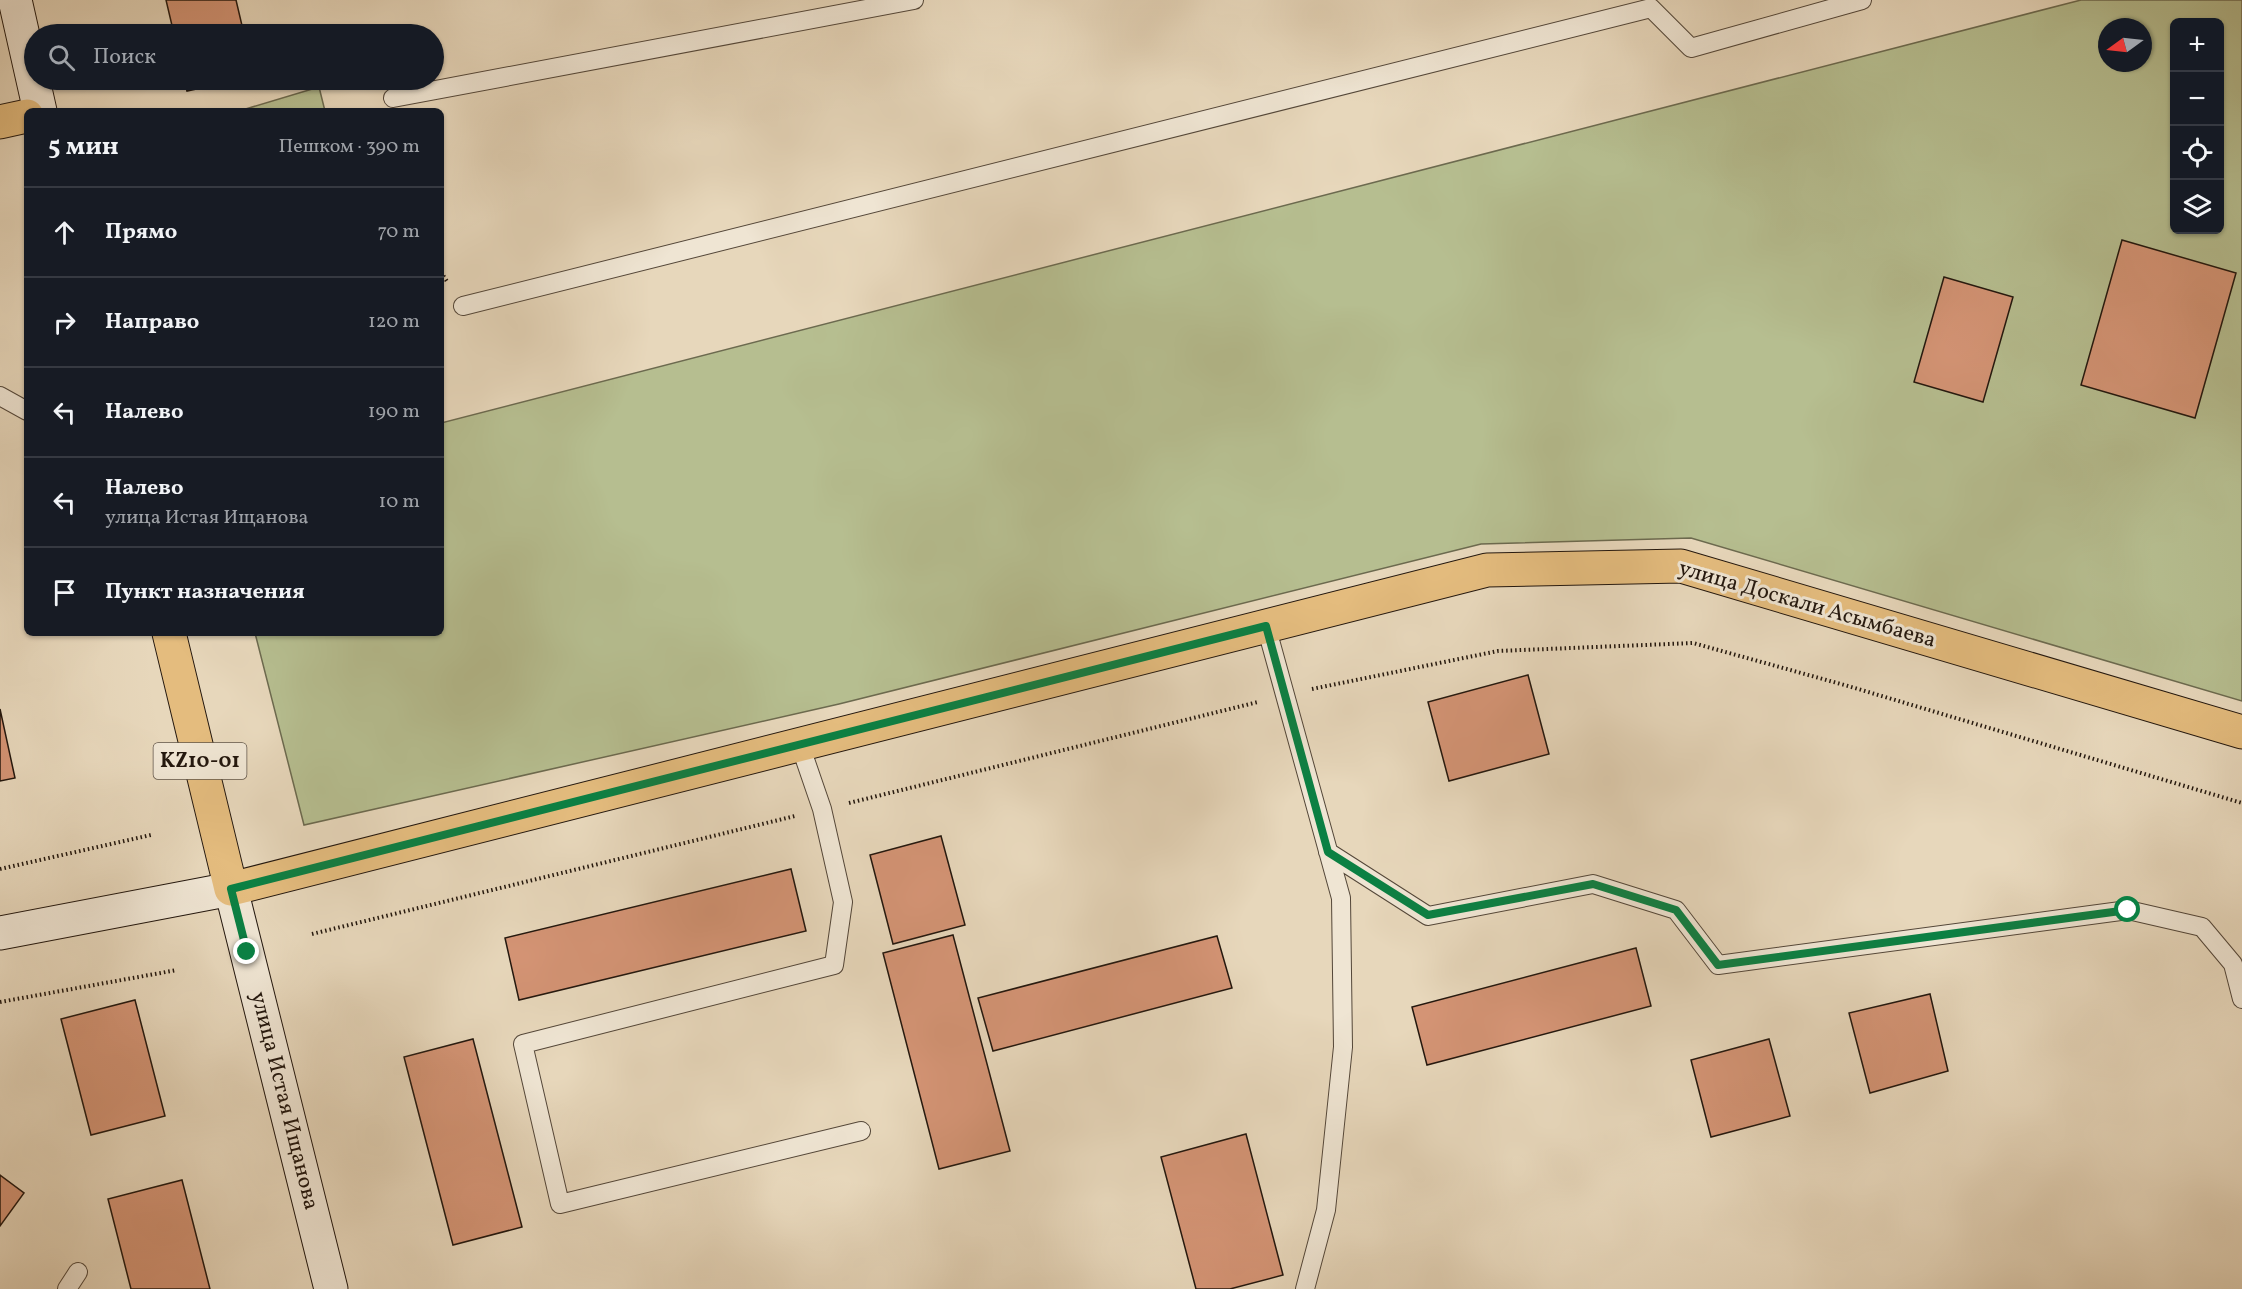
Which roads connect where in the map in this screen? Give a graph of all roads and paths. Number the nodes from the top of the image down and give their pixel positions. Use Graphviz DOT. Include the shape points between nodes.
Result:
graph roads {
  1 [pos="15,0"];
  2 [pos="914,0"];
  3 [pos="1862,0"];
  4 [pos="24,40"];
  5 [pos="444,88"];
  6 [pos="35,90"];
  7 [pos="436,90"];
  8 [pos="393,98"];
  9 [pos="39,108"];
  10 [pos="24,117"];
  11 [pos="0,122"];
  12 [pos="463,306"];
  13 [pos="0,396"];
  14 [pos="24,409"];
  15 [pos="1266,626"];
  16 [pos="170,636"];
  17 [pos="2242,732"];
  18 [pos="800,745"];
  19 [pos="151,835"];
  20 [pos="1328,852"];
  21 [pos="0,869"];
  22 [pos="231,889"];
  23 [pos="0,933"];
  24 [pos="177,970"];
  25 [pos="2242,999"];
  26 [pos="0,1002"];
  27 [pos="861,1131"];
  28 [pos="78,1272"];
  29 [pos="67,1289"];
  30 [pos="331,1289"];
  31 [pos="1305,1289"];
  1 -- 4 [label="street"];
  2 -- 5 [label="lane"];
  3 -- 12 [label="lane" via="1690,48 1651,8"];
  6 -- 9 [label="street"];
  7 -- 8 [label="lane"];
  10 -- 11 [label="main road"];
  13 -- 14 [label="lane"];
  15 -- 17 [label="main road, улица Доскали Асымбаева" via="1486,570 1681,566"];
  15 -- 18 [label="main road, улица Доскали Асымбаева"];
  15 -- 20 [label="lane"];
  16 -- 22 [label="main road, улица Истая Ищанова / KZ10-01"];
  18 -- 22 [label="main road, улица Доскали Асымбаева"];
  18 -- 27 [label="lane" via="822,809 843,902 834,965 523,1044 560,1204"];
  19 -- 21 [label="path"];
  20 -- 25 [label="lane" via="1428,915 1593,884 1676,910 1718,965 2128,910 2202,927 2233,964"];
  20 -- 31 [label="lane" via="1341,898 1343,1047 1326,1210"];
  22 -- 23 [label="street, улица Доскали Асымбаева"];
  22 -- 30 [label="street, улица Истая Ищанова"];
  24 -- 26 [label="path"];
  28 -- 29 [label="lane"];
}
